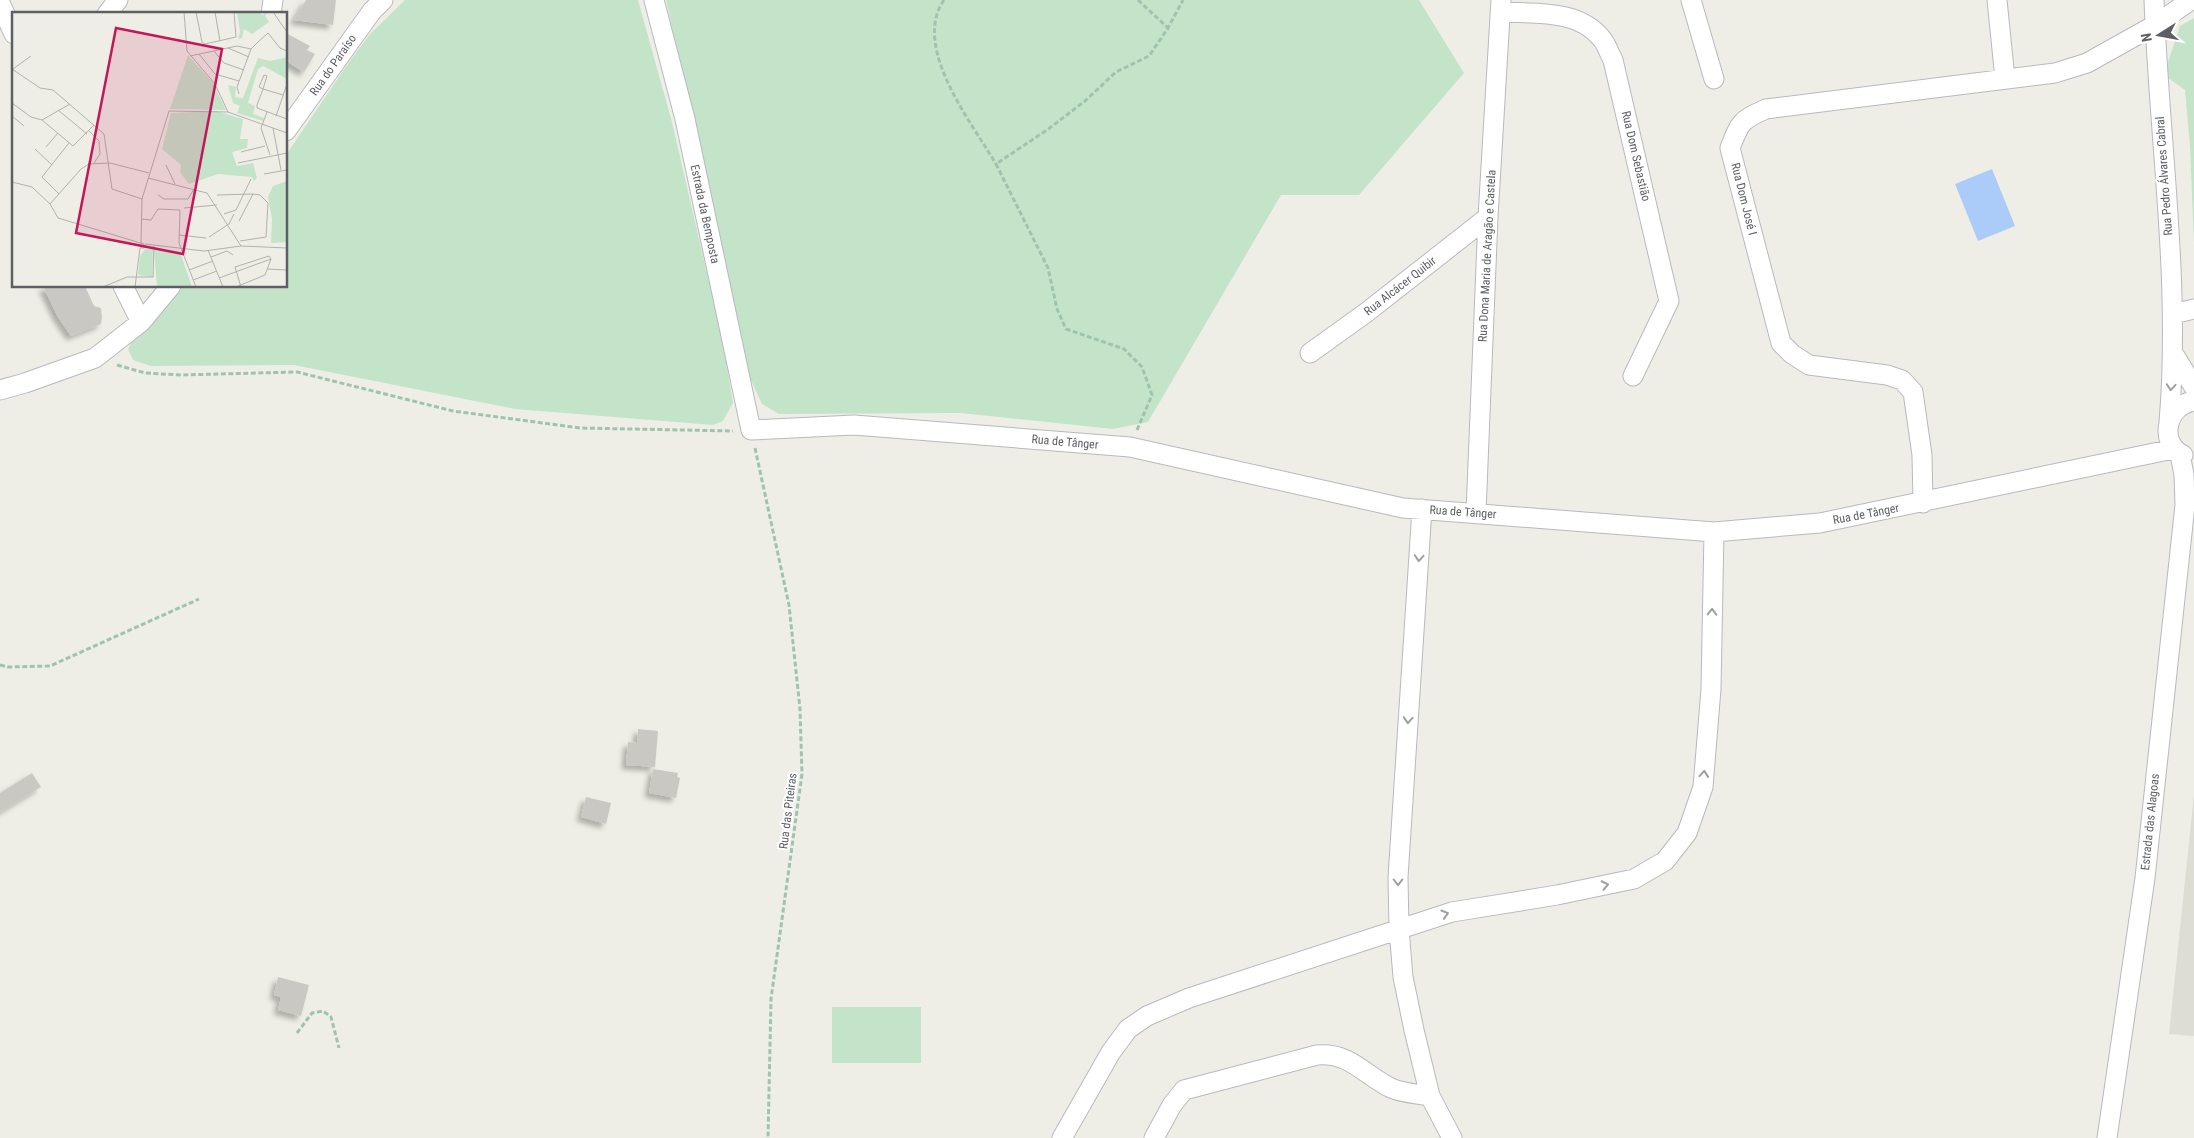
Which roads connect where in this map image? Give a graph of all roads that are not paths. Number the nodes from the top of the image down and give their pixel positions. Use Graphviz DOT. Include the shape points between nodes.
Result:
graph roads {
  1 [pos="118,0"];
  2 [pos="383,0"];
  3 [pos="654,0"];
  4 [pos="1691,0"];
  5 [pos="1997,0"];
  6 [pos="2154,0"];
  7 [pos="2191,0"];
  8 [pos="0,2"];
  9 [pos="1501,6"];
  10 [pos="109,12"];
  11 [pos="2155,24"];
  12 [pos="12,29"];
  13 [pos="1714,79"];
  14 [pos="2005,79"];
  15 [pos="288,128"];
  16 [pos="1488,217"];
  17 [pos="124,288"];
  18 [pos="169,288"];
  19 [pos="2194,309"];
  20 [pos="2173,314"];
  21 [pos="141,322"];
  22 [pos="2172,352"];
  23 [pos="1310,353"];
  24 [pos="1633,376"];
  25 [pos="2194,387"];
  26 [pos="0,390"];
  27 [pos="2194,401"];
  28 [pos="2169,422"];
  29 [pos="751,430"];
  30 [pos="2183,454"];
  31 [pos="2194,484"];
  32 [pos="1923,502"];
  33 [pos="2185,505"];
  34 [pos="1422,509"];
  35 [pos="1476,513"];
  36 [pos="1714,532"];
  37 [pos="1399,929"];
  38 [pos="1430,1096"];
  39 [pos="1062,1138"];
  40 [pos="1154,1138"];
  41 [pos="1452,1138"];
  42 [pos="2107,1138"];
  1 -- 10 [label="street"];
  2 -- 15 [label="street, Rua do Paraíso" via="372,10"];
  3 -- 29 [label="street, Estrada da Bemposta" via="685,119"];
  4 -- 13 [label="street"];
  5 -- 14 [label="street"];
  6 -- 11 [label="street, Rua Pedro Álvares Cabral"];
  7 -- 11 [label="street, Rua Dom José I"];
  8 -- 12 [label="street"];
  9 -- 16 [label="street, Rua Dona Maria de Aragão e Castela"];
  9 -- 24 [label="street, Rua Dom Sebastião" via="1572,17 1588,25 1603,40 1613,60 1669,301"];
  11 -- 14 [label="street, Rua Dom José I" via="2087,63 2055,72"];
  11 -- 20 [label="street, Rua Pedro Álvares Cabral"];
  14 -- 32 [label="street, Rua Dom José I" via="1766,109 1746,117 1738,127 1730,148 1781,343 1809,365 1887,375 1902,380 1912,392 1922,455"];
  16 -- 23 [label="street, Rua Alcácer Quibir"];
  16 -- 35 [label="street, Rua Dona Maria de Aragão e Castela"];
  17 -- 21 [label="street"];
  18 -- 21 [label="street"];
  19 -- 20 [label="street"];
  20 -- 22 [label="street, Rua Pedro Álvares Cabral"];
  21 -- 26 [label="street" via="95,358"];
  22 -- 25 [label="street"];
  22 -- 28 [label="street, Rua Pedro Álvares Cabral, one-way"];
  27 -- 28 [label="street" via="2177,409"];
  28 -- 30 [label="street" via="2167,431"];
  29 -- 34 [label="street, Rua de Tânger" via="854,425 1130,447 1403,508"];
  30 -- 32 [label="street, Rua de Tânger"];
  30 -- 33 [label="street, Estrada das Alagoas"];
  31 -- 33 [label="street, Estrada das Alagoas"];
  32 -- 36 [label="street, Rua de Tânger" via="1820,523"];
  33 -- 42 [label="street, Estrada das Alagoas" via="2145,878"];
  34 -- 35 [label="street, Rua de Tânger"];
  34 -- 37 [label="street, one-way" via="1398,878"];
  35 -- 36 [label="street, Rua de Tânger"];
  37 -- 36 [label="street, one-way" via="1452,912 1634,879 1665,861 1687,833 1703,787 1711,689"];
  37 -- 38 [label="street" via="1404,977"];
  37 -- 39 [label="street" via="1189,998 1147,1016 1128,1030 1111,1052"];
  38 -- 40 [label="street" via="1393,1089 1344,1057 1318,1055 1184,1090"];
  38 -- 41 [label="street"];
}
